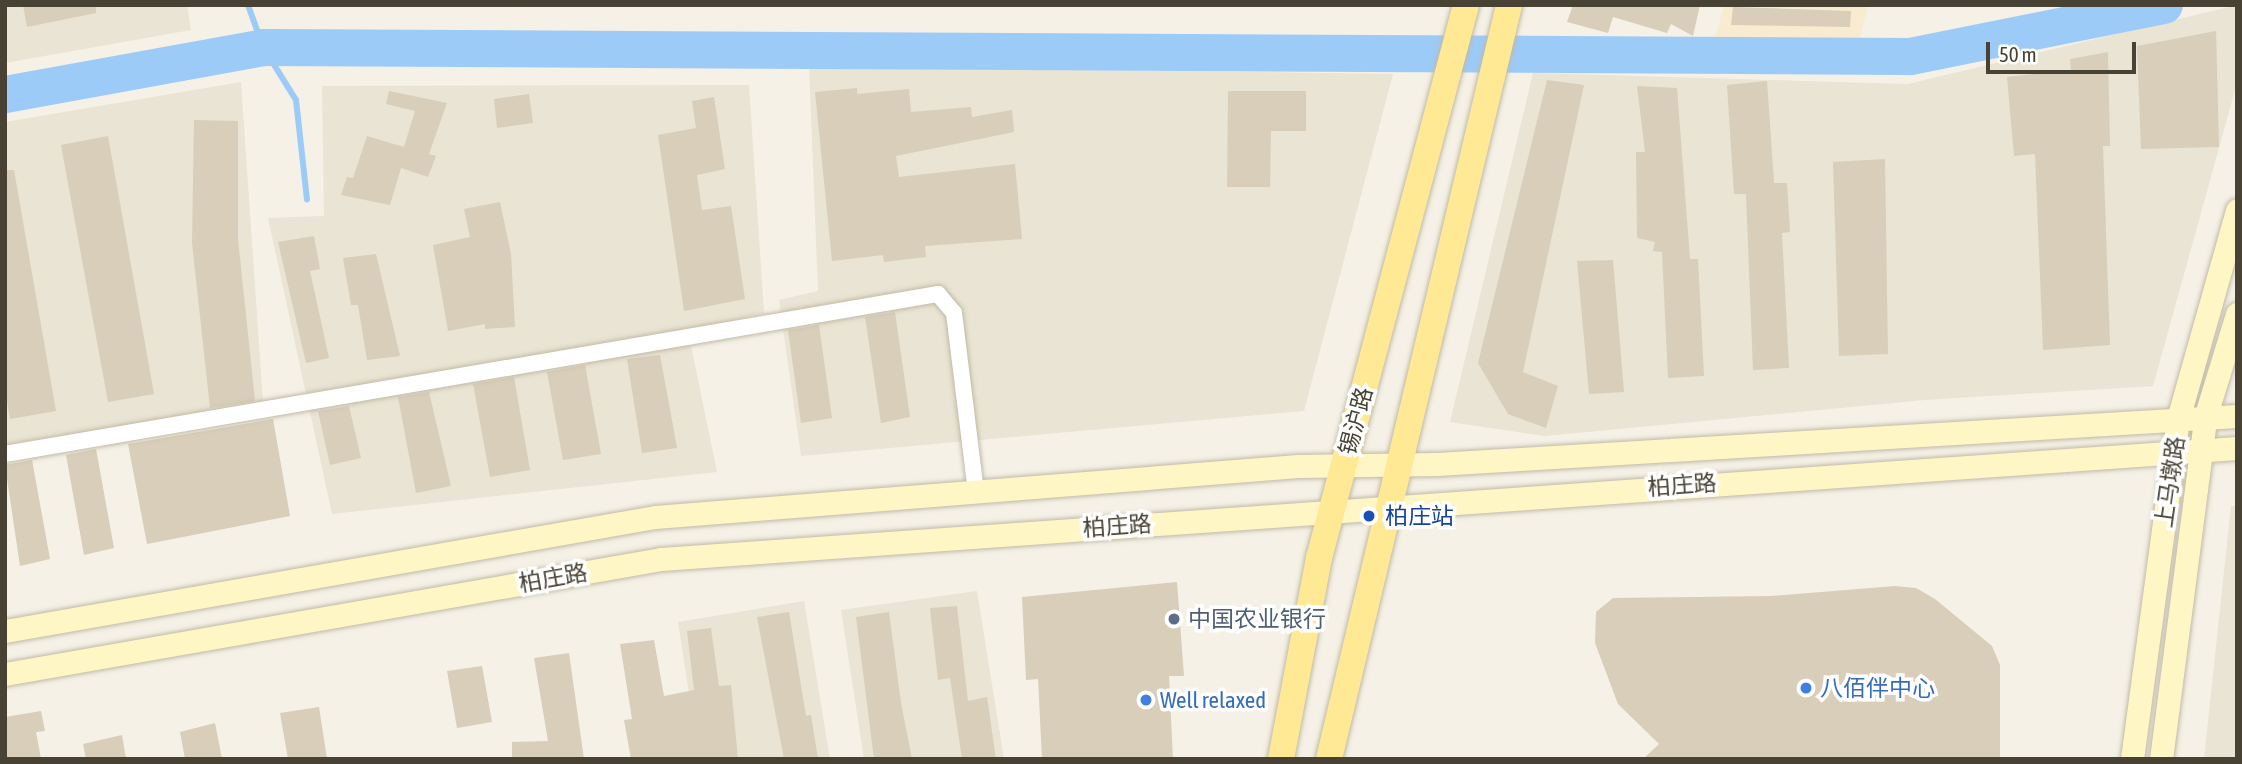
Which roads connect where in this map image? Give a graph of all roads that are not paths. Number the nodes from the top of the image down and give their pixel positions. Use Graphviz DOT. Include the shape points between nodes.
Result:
graph roads {
  1 [pos="1466,8"];
  2 [pos="1508,10"];
  3 [pos="2237,210"];
  4 [pos="2237,314"];
  5 [pos="2237,416"];
  6 [pos="2205,418"];
  7 [pos="2178,419"];
  8 [pos="2237,448"];
  9 [pos="2175,450"];
  10 [pos="2200,450"];
  11 [pos="5,454"];
  12 [pos="1396,465"];
  13 [pos="1344,466"];
  14 [pos="976,492"];
  15 [pos="1386,506"];
  16 [pos="1332,510"];
  17 [pos="5,631"];
  18 [pos="5,674"];
  19 [pos="1282,759"];
  20 [pos="1329,759"];
  21 [pos="2132,759"];
  22 [pos="2161,759"];
  1 -- 13 [label="main road, 锡沪路"];
  2 -- 12 [label="main road"];
  3 -- 7 [label="street, 上马墩路"];
  4 -- 6 [label="street, 上马墩路"];
  5 -- 6 [label="street, 柏庄路"];
  6 -- 7 [label="street, 柏庄路"];
  6 -- 10 [label="street, 上马墩路"];
  7 -- 9 [label="street, 上马墩路"];
  7 -- 12 [label="street, 柏庄路"];
  8 -- 10 [label="street, 柏庄路"];
  9 -- 10 [label="street, 柏庄路"];
  9 -- 15 [label="street, 柏庄路"];
  9 -- 21 [label="street, 上马墩路"];
  10 -- 22 [label="street, 上马墩路"];
  11 -- 14 [label="street" via="938,294 954,313"];
  12 -- 13 [label="street, 柏庄路"];
  12 -- 15 [label="main road"];
  13 -- 14 [label="street, 柏庄路"];
  13 -- 16 [label="main road, 锡沪路"];
  14 -- 17 [label="street, 柏庄路" via="655,517"];
  15 -- 16 [label="street, 柏庄路"];
  15 -- 20 [label="main road"];
  16 -- 18 [label="street, 柏庄路" via="661,559"];
  16 -- 19 [label="main road, 锡沪路"];
}
